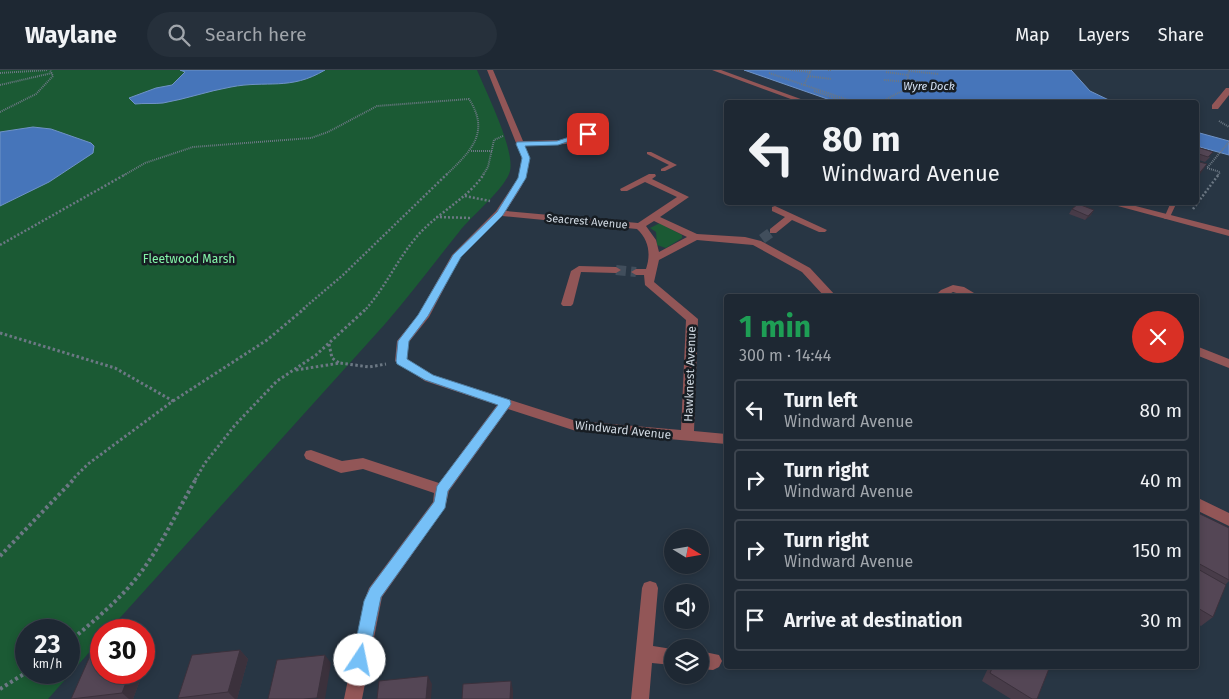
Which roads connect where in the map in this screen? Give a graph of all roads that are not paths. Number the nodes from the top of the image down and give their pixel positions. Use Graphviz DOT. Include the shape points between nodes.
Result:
graph roads {
  1 [pos="490,70"];
  2 [pos="715,70"];
  3 [pos="1229,90"];
  4 [pos="799,100"];
  5 [pos="1215,107"];
  6 [pos="600,128"];
  7 [pos="520,144"];
  8 [pos="649,153"];
  9 [pos="663,170"];
  10 [pos="624,189"];
  11 [pos="1118,205"];
  12 [pos="1173,205"];
  13 [pos="503,208"];
  14 [pos="775,209"];
  15 [pos="792,216"];
  16 [pos="653,217"];
  17 [pos="1167,218"];
  18 [pos="640,226"];
  19 [pos="822,230"];
  20 [pos="773,231"];
  21 [pos="1229,233"];
  22 [pos="695,238"];
  23 [pos="654,259"];
  24 [pos="616,270"];
  25 [pos="636,272"];
  26 [pos="649,272"];
  27 [pos="828,294"];
  28 [pos="942,294"];
  29 [pos="969,294"];
  30 [pos="567,304"];
  31 [pos="1199,351"];
  32 [pos="1229,364"];
  33 [pos="505,404"];
  34 [pos="687,436"];
  35 [pos="724,440"];
  36 [pos="311,456"];
  37 [pos="442,490"];
  38 [pos="1199,505"];
  39 [pos="1229,520"];
  40 [pos="650,588"];
  41 [pos="645,654"];
  42 [pos="664,656"];
  43 [pos="353,699"];
  44 [pos="640,699"];
  1 -- 7 [label="street"];
  2 -- 4 [label="street"];
  3 -- 5 [label="street"];
  6 -- 7 [label="street" via="566,142"];
  7 -- 13 [label="street" via="526,158 522,178"];
  8 -- 9 [label="lane" via="674,165"];
  10 -- 16 [label="street, Seacrest Avenue" via="648,177 684,197"];
  11 -- 17 [label="street"];
  12 -- 17 [label="lane"];
  13 -- 18 [label="street, Seacrest Avenue"];
  13 -- 33 [label="street, Windward Avenue" via="457,255 422,316 403,341 401,361 429,378"];
  14 -- 15 [label="street"];
  15 -- 19 [label="street"];
  15 -- 20 [label="street"];
  16 -- 18 [label="street, Seacrest Avenue"];
  16 -- 22 [label="street"];
  17 -- 21 [label="street"];
  18 -- 23 [label="street" via="652,240"];
  22 -- 23 [label="street"];
  22 -- 27 [label="street" via="759,241 806,270"];
  23 -- 26 [label="street"];
  24 -- 30 [label="street" via="576,271"];
  25 -- 26 [label="street"];
  26 -- 34 [label="street, Hawknest Avenue" via="649,283 692,319"];
  28 -- 29 [label="street" via="953,288"];
  31 -- 32 [label="street"];
  33 -- 34 [label="street, Windward Avenue" via="576,426"];
  33 -- 37 [label="street"];
  34 -- 35 [label="street, Windward Avenue"];
  36 -- 37 [label="street" via="341,468 363,463"];
  37 -- 43 [label="street" via="440,504 375,592"];
  38 -- 39 [label="street"];
  40 -- 41 [label="street"];
  41 -- 42 [label="street"];
  41 -- 44 [label="street"];
}
